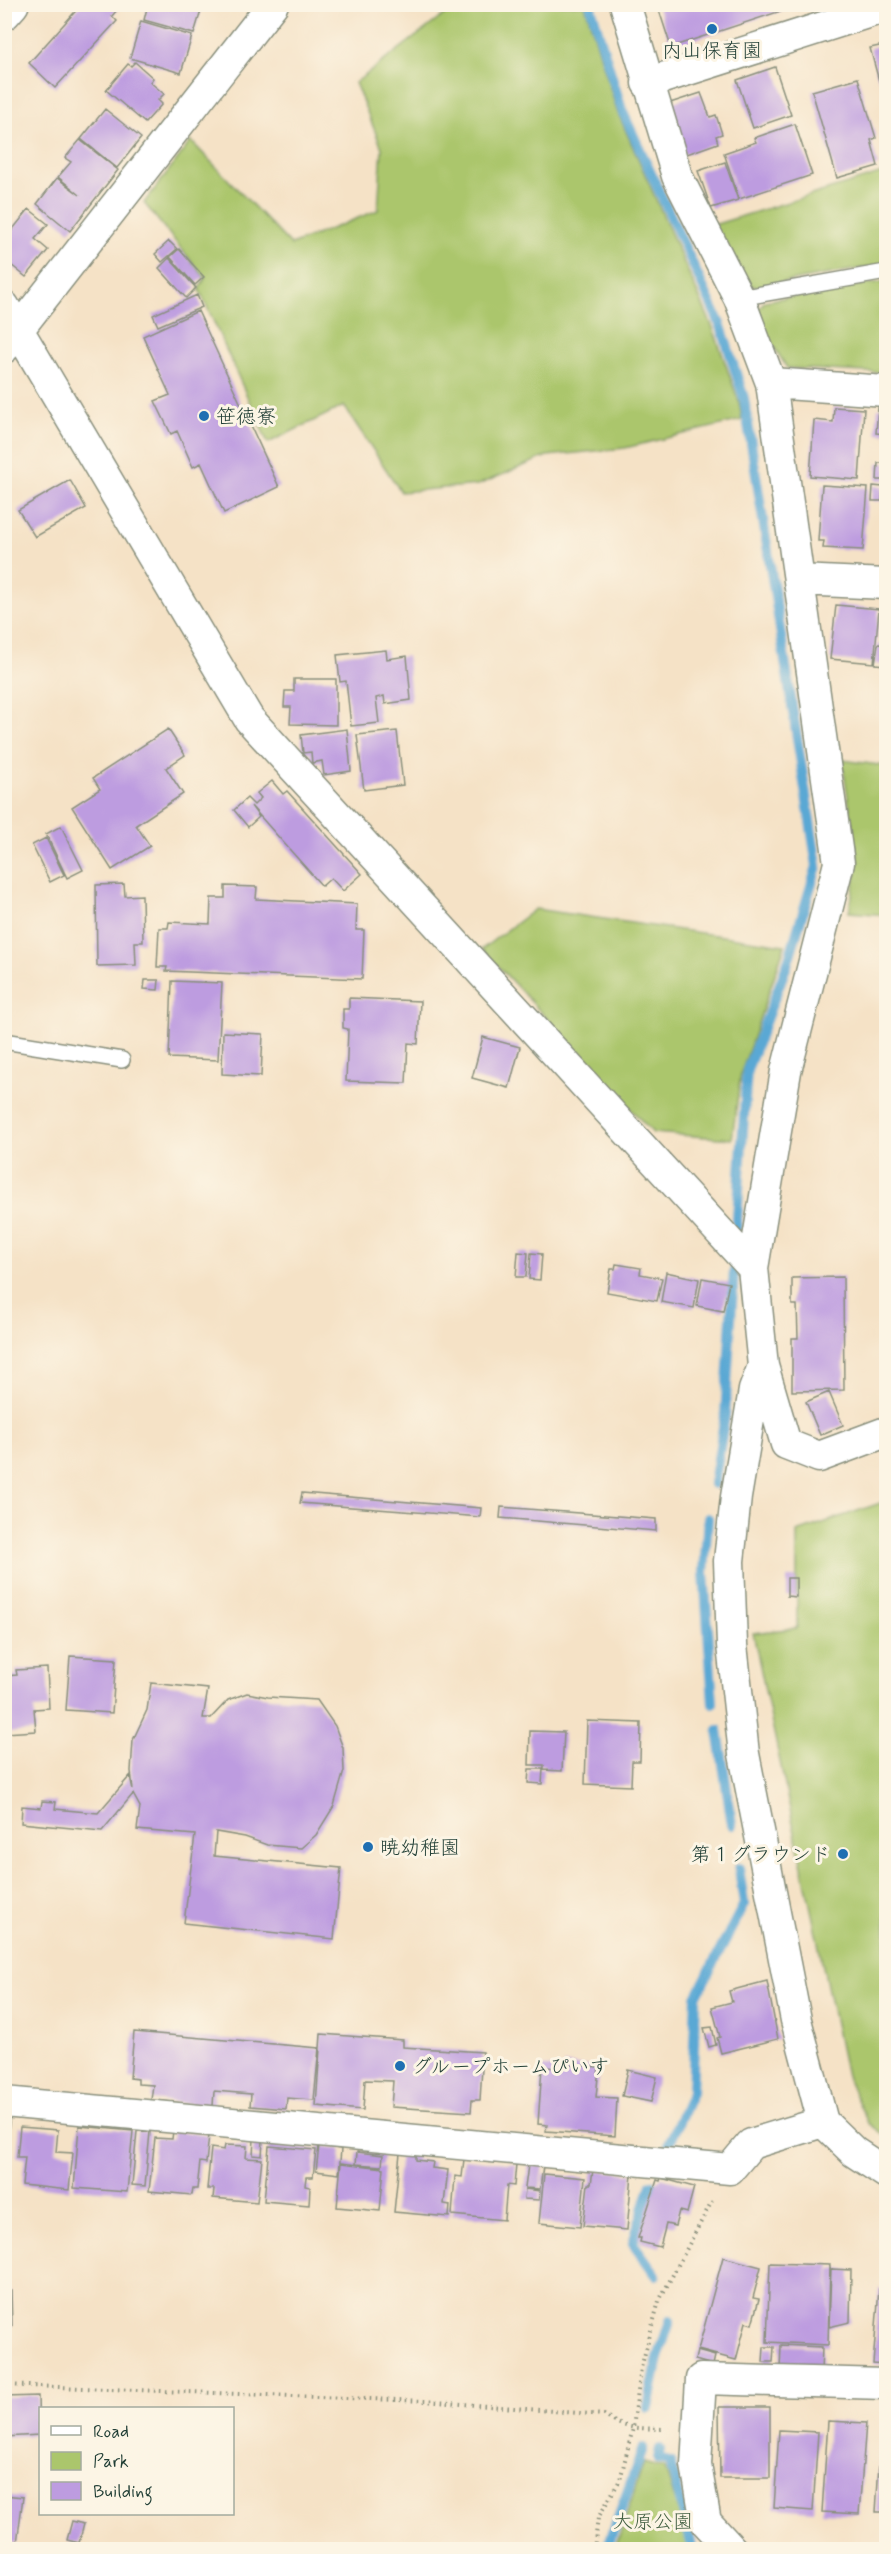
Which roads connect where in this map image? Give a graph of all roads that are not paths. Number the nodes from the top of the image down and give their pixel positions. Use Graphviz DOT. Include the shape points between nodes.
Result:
graph roads {
  1 [pos="12,4"];
  2 [pos="273,4"];
  3 [pos="625,4"];
  4 [pos="886,7"];
  5 [pos="4,13"];
  6 [pos="647,83"];
  7 [pos="886,272"];
  8 [pos="739,298"];
  9 [pos="9,328"];
  10 [pos="771,383"];
  11 [pos="886,391"];
  12 [pos="799,580"];
  13 [pos="886,584"];
  14 [pos="4,1041"];
  15 [pos="122,1060"];
  16 [pos="753,1268"];
  17 [pos="763,1366"];
  18 [pos="886,1432"];
  19 [pos="4,2102"];
  20 [pos="824,2122"];
  21 [pos="886,2173"];
  22 [pos="886,2384"];
  23 [pos="732,2550"];
  1 -- 5 [label="street"];
  2 -- 9 [label="street"];
  3 -- 6 [label="street"];
  4 -- 6 [label="street"];
  6 -- 8 [label="street" via="677,176"];
  7 -- 8 [label="lane"];
  8 -- 10 [label="street"];
  9 -- 16 [label="street" via="249,719"];
  10 -- 11 [label="street"];
  10 -- 12 [label="street"];
  12 -- 13 [label="street"];
  12 -- 16 [label="street" via="839,863 786,1071"];
  14 -- 15 [label="lane"];
  16 -- 17 [label="street"];
  17 -- 18 [label="street" via="786,1444 819,1457"];
  17 -- 20 [label="street" via="754,1390 734,1508 729,1561 732,1645 747,1766 796,2020"];
  19 -- 20 [label="street" via="730,2169 751,2144"];
  20 -- 21 [label="street" via="854,2152"];
  22 -- 23 [label="street" via="702,2379 696,2465 706,2522"];
}
